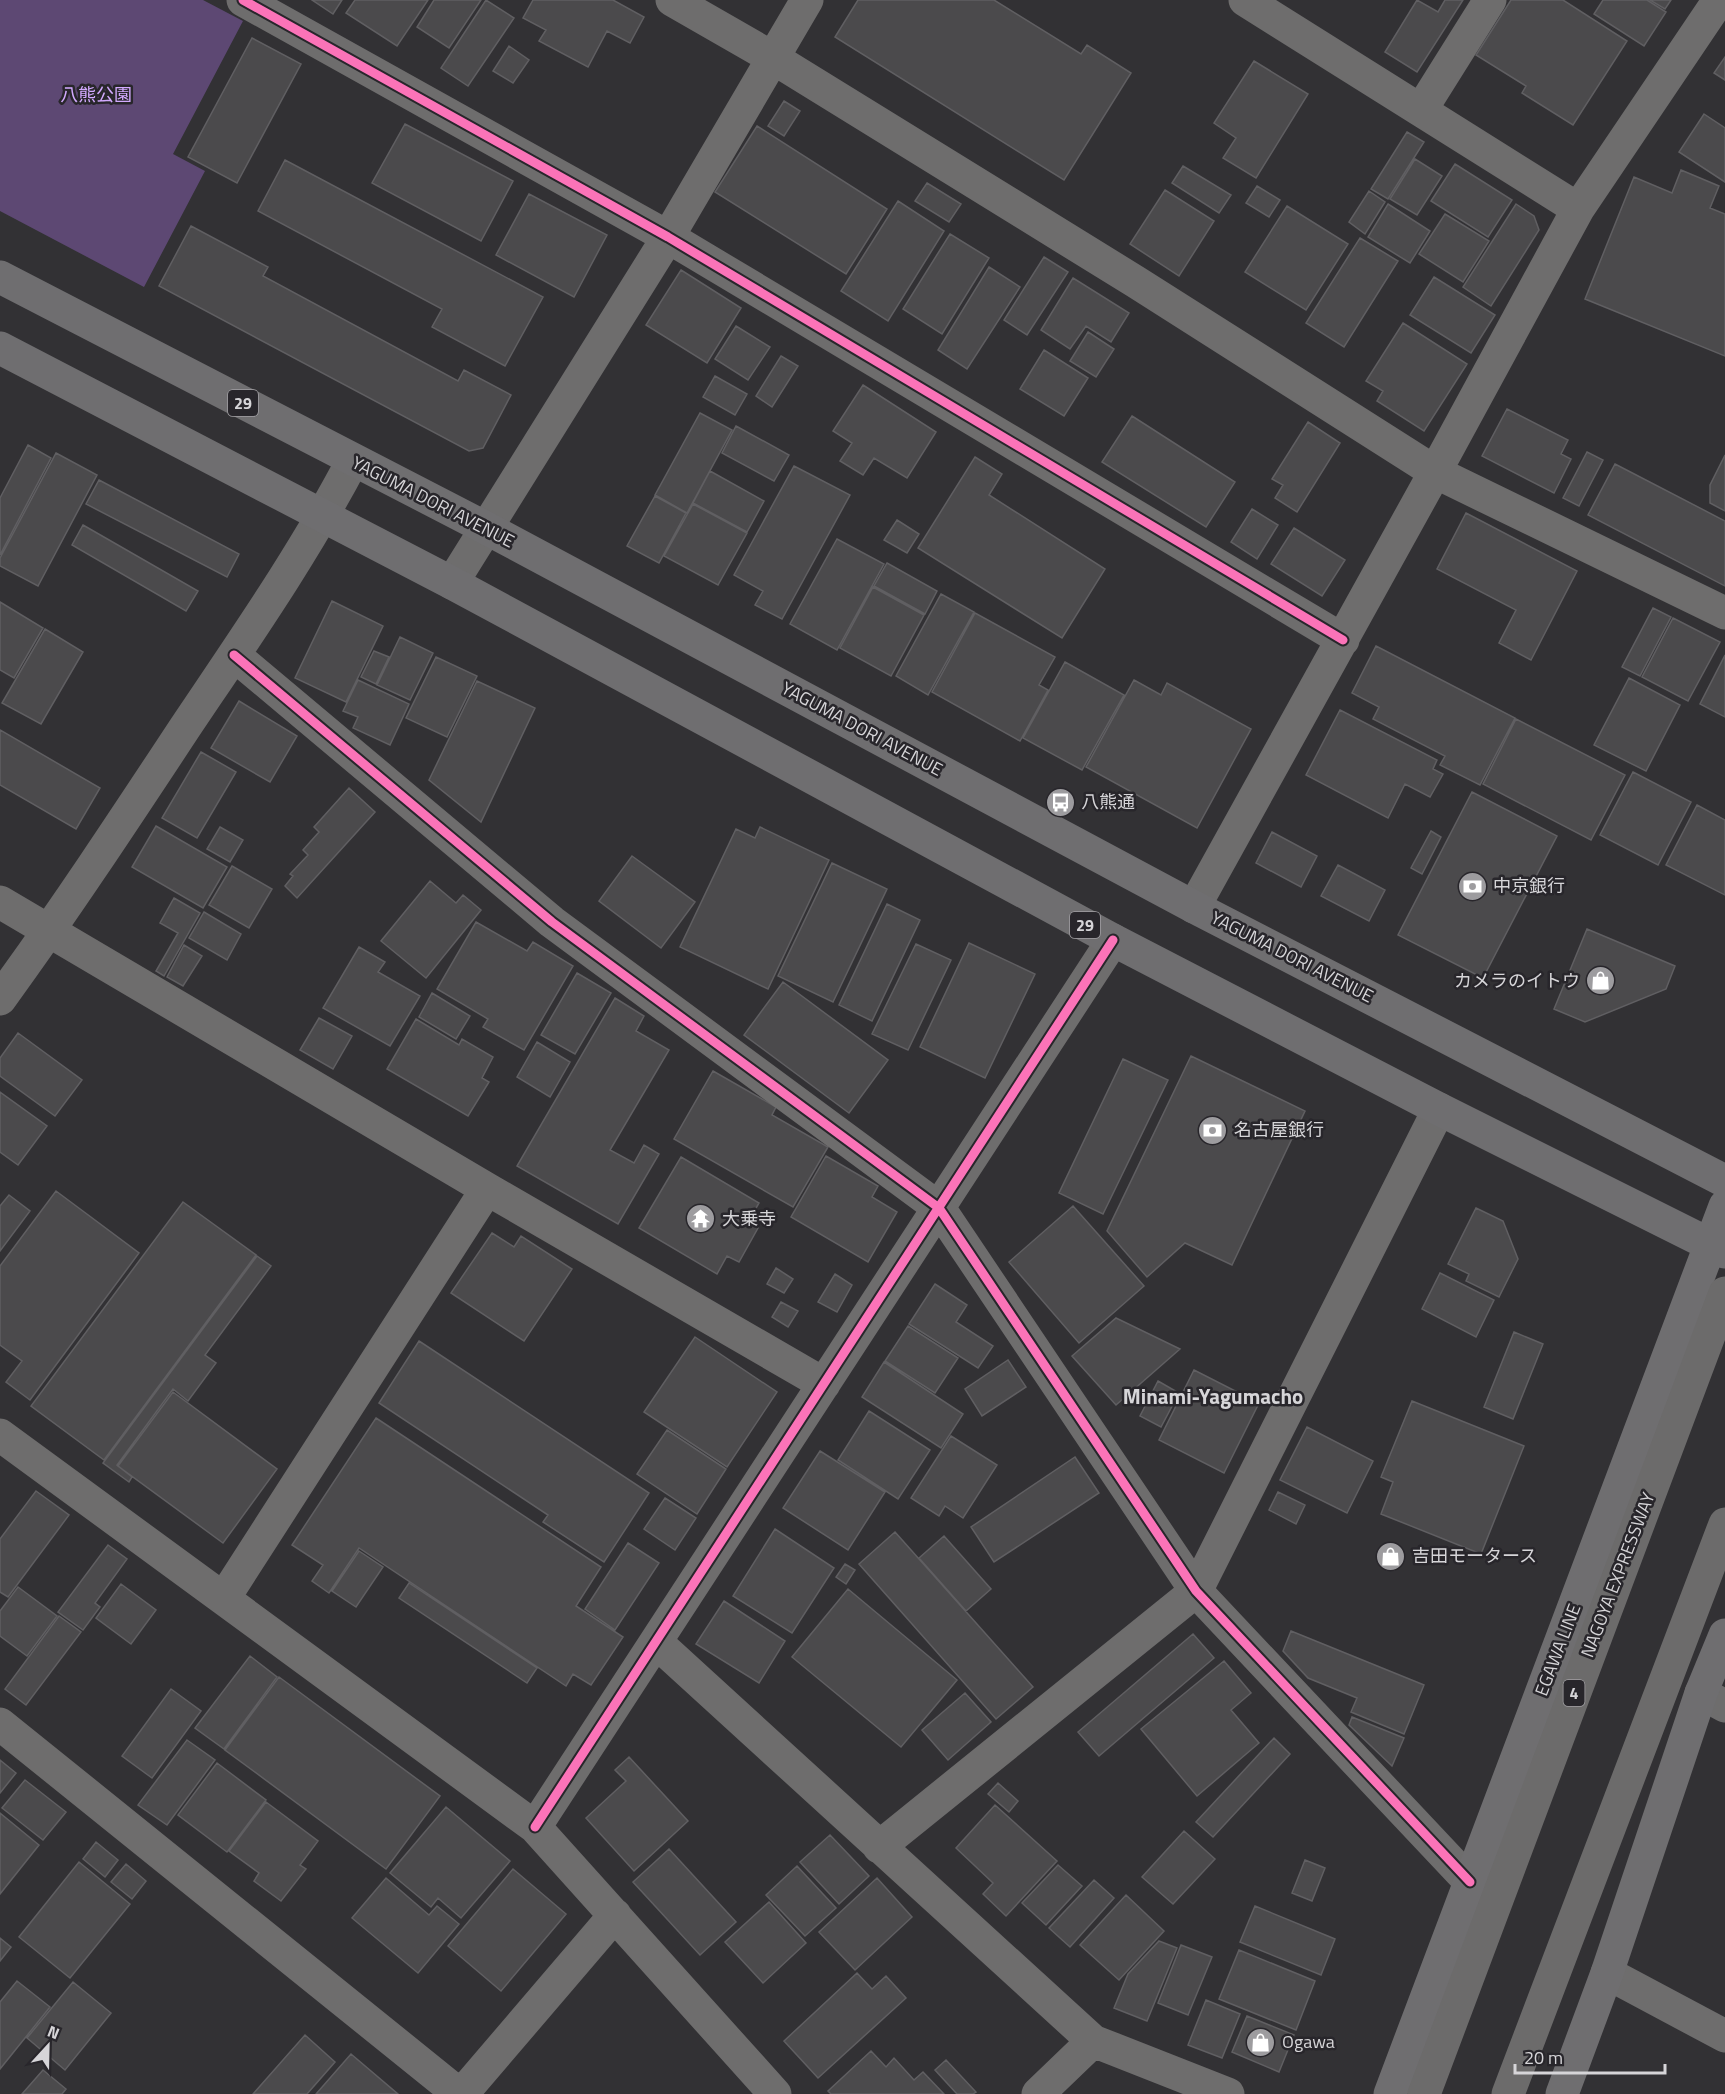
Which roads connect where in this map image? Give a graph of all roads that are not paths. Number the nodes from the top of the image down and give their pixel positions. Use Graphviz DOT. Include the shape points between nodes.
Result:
graph roads {
  1 [pos="243,0"];
  2 [pos="672,0"];
  3 [pos="807,0"];
  4 [pos="1490,0"];
  5 [pos="1719,0"];
  6 [pos="1261,4"];
  7 [pos="773,58"];
  8 [pos="1420,110"];
  9 [pos="1578,208"];
  10 [pos="668,237"];
  11 [pos="0,277"];
  12 [pos="0,348"];
  13 [pos="353,460"];
  14 [pos="1435,472"];
  15 [pos="323,516"];
  16 [pos="486,528"];
  17 [pos="452,583"];
  18 [pos="1725,613"];
  19 [pos="1342,640"];
  20 [pos="234,655"];
  21 [pos="0,902"];
  22 [pos="1194,907"];
  23 [pos="49,932"];
  24 [pos="1113,940"];
  25 [pos="0,999"];
  26 [pos="1439,1108"];
  27 [pos="1725,1181"];
  28 [pos="487,1190"];
  29 [pos="1725,1206"];
  30 [pos="939,1208"];
  31 [pos="1718,1248"];
  32 [pos="1725,1293"];
  33 [pos="824,1384"];
  34 [pos="0,1435"];
  35 [pos="1725,1524"];
  36 [pos="1196,1591"];
  37 [pos="224,1599"];
  38 [pos="1725,1635"];
  39 [pos="656,1642"];
  40 [pos="1713,1699"];
  41 [pos="0,1724"];
  42 [pos="536,1827"];
  43 [pos="879,1847"];
  44 [pos="1470,1882"];
  45 [pos="615,1915"];
  46 [pos="1607,1973"];
  47 [pos="1725,2036"];
  48 [pos="1093,2041"];
  49 [pos="461,2094"];
  50 [pos="775,2094"];
  51 [pos="1038,2094"];
  52 [pos="1228,2094"];
  53 [pos="1390,2094"];
  54 [pos="1424,2094"];
  55 [pos="1508,2094"];
  56 [pos="1562,2094"];
  1 -- 10 [label="street"];
  2 -- 7 [label="street"];
  3 -- 7 [label="street"];
  4 -- 8 [label="street"];
  5 -- 9 [label="street"];
  6 -- 8 [label="street"];
  7 -- 10 [label="street"];
  7 -- 14 [label="street"];
  8 -- 9 [label="street"];
  9 -- 14 [label="street"];
  10 -- 16 [label="street"];
  10 -- 19 [label="street"];
  11 -- 13 [label="main road, YAGUMA DORI AVENUE / 29"];
  12 -- 15 [label="main road, 29"];
  13 -- 15 [label="street"];
  13 -- 16 [label="main road, YAGUMA DORI AVENUE / 29"];
  14 -- 18 [label="street"];
  14 -- 19 [label="street"];
  15 -- 17 [label="main road, 29"];
  15 -- 20 [label="street"];
  16 -- 17 [label="street"];
  16 -- 22 [label="main road, YAGUMA DORI AVENUE / 29"];
  17 -- 24 [label="main road, 29"];
  19 -- 22 [label="street"];
  20 -- 23 [label="street"];
  20 -- 30 [label="street" via="552,922"];
  21 -- 23 [label="street"];
  22 -- 27 [label="main road, YAGUMA DORI AVENUE / 29"];
  23 -- 25 [label="street"];
  23 -- 28 [label="street"];
  24 -- 26 [label="main road, 29"];
  24 -- 30 [label="street"];
  26 -- 31 [label="main road, 29"];
  26 -- 36 [label="street"];
  28 -- 33 [label="street"];
  28 -- 37 [label="street"];
  29 -- 31 [label="main road, EGAWA LINE"];
  30 -- 33 [label="street"];
  30 -- 36 [label="street"];
  31 -- 44 [label="main road, EGAWA LINE"];
  32 -- 54 [label="highway, NAGOYA EXPRESSWAY / 4"];
  33 -- 39 [label="street"];
  34 -- 37 [label="street"];
  35 -- 55 [label="highway"];
  36 -- 43 [label="street"];
  36 -- 44 [label="street"];
  37 -- 42 [label="street"];
  38 -- 40 [label="main road"];
  39 -- 42 [label="street"];
  39 -- 43 [label="street"];
  40 -- 46 [label="main road"];
  41 -- 49 [label="street"];
  42 -- 45 [label="street"];
  43 -- 48 [label="street"];
  44 -- 53 [label="main road, EGAWA LINE"];
  45 -- 49 [label="street"];
  45 -- 50 [label="street"];
  46 -- 47 [label="street"];
  46 -- 56 [label="main road"];
  48 -- 51 [label="street"];
  48 -- 52 [label="street"];
}
